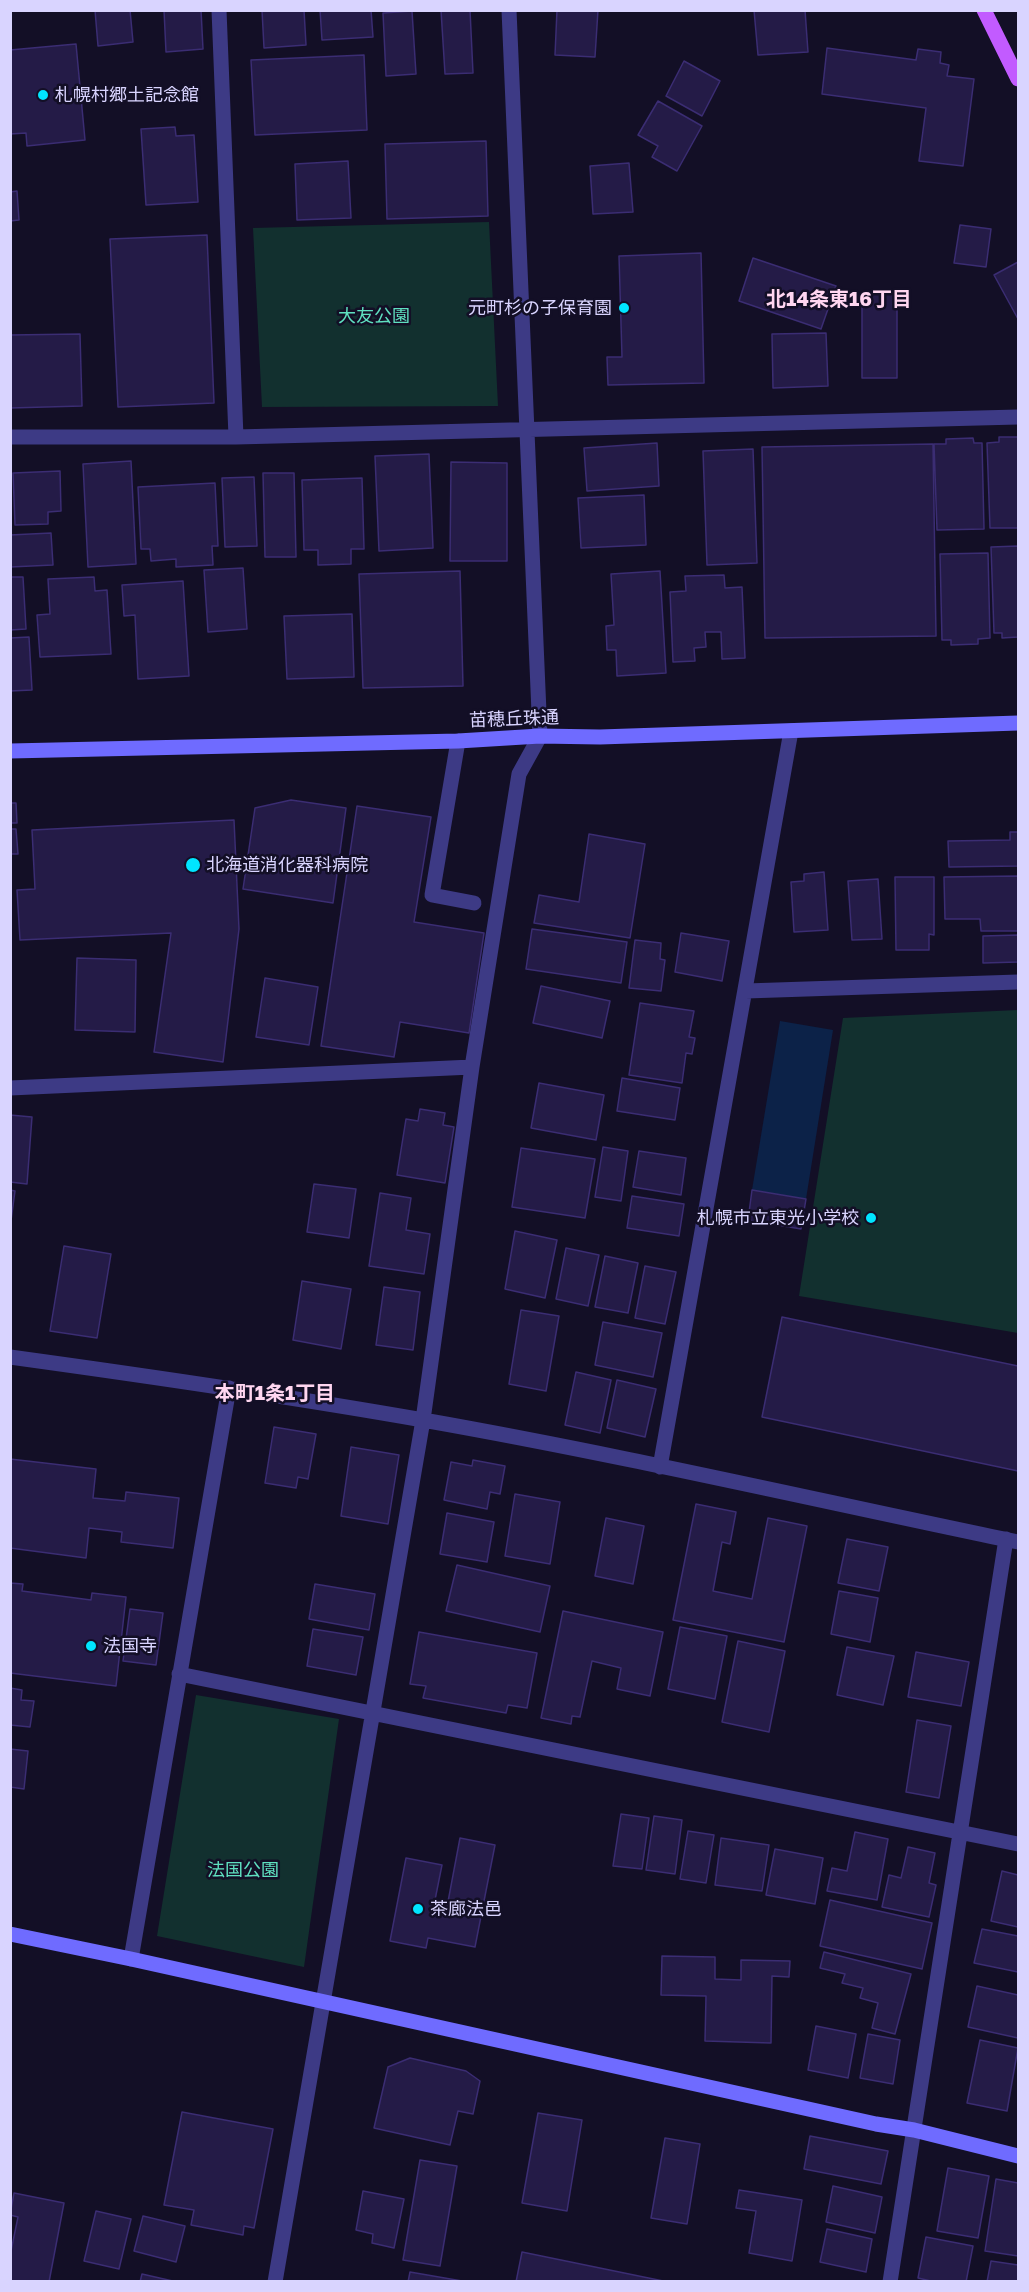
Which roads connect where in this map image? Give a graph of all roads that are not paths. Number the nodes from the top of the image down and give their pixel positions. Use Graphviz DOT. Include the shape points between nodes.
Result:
graph roads {
  1 [pos="219,10"];
  2 [pos="509,10"];
  3 [pos="984,10"];
  4 [pos="1018,79"];
  5 [pos="1018,417"];
  6 [pos="527,430"];
  7 [pos="10,437"];
  8 [pos="236,437"];
  9 [pos="1018,723"];
  10 [pos="791,731"];
  11 [pos="540,736"];
  12 [pos="458,741"];
  13 [pos="10,751"];
  14 [pos="474,903"];
  15 [pos="1018,982"];
  16 [pos="746,991"];
  17 [pos="472,1067"];
  18 [pos="10,1088"];
  19 [pos="10,1357"];
  20 [pos="229,1388"];
  21 [pos="423,1420"];
  22 [pos="660,1467"];
  23 [pos="1012,1540"];
  24 [pos="179,1674"];
  25 [pos="372,1713"];
  26 [pos="961,1832"];
  27 [pos="1018,1845"];
  28 [pos="10,1934"];
  29 [pos="131,1959"];
  30 [pos="323,2002"];
  31 [pos="914,2130"];
  32 [pos="1018,2157"];
  33 [pos="275,2282"];
  34 [pos="890,2282"];
  1 -- 8 [label="street"];
  2 -- 6 [label="street"];
  3 -- 4 [label="main road"];
  5 -- 6 [label="street"];
  6 -- 8 [label="street"];
  6 -- 11 [label="street"];
  7 -- 8 [label="street"];
  9 -- 10 [label="street, 苗穂丘珠通"];
  10 -- 11 [label="street, 苗穂丘珠通"];
  10 -- 16 [label="street"];
  11 -- 12 [label="street, 苗穂丘珠通"];
  11 -- 17 [label="street" via="519,774"];
  12 -- 13 [label="street, 苗穂丘珠通"];
  12 -- 14 [label="street" via="432,896"];
  15 -- 16 [label="street"];
  16 -- 22 [label="street"];
  17 -- 18 [label="street"];
  17 -- 21 [label="street"];
  19 -- 20 [label="street"];
  20 -- 21 [label="street"];
  20 -- 24 [label="street"];
  21 -- 22 [label="street"];
  21 -- 25 [label="street"];
  22 -- 23 [label="street"];
  23 -- 26 [label="street"];
  24 -- 25 [label="street"];
  24 -- 29 [label="street"];
  25 -- 26 [label="street"];
  25 -- 30 [label="street"];
  26 -- 27 [label="street"];
  26 -- 31 [label="street"];
  28 -- 29 [label="street"];
  29 -- 30 [label="street"];
  30 -- 31 [label="street"];
  30 -- 33 [label="street"];
  31 -- 32 [label="street"];
  31 -- 34 [label="street"];
}
